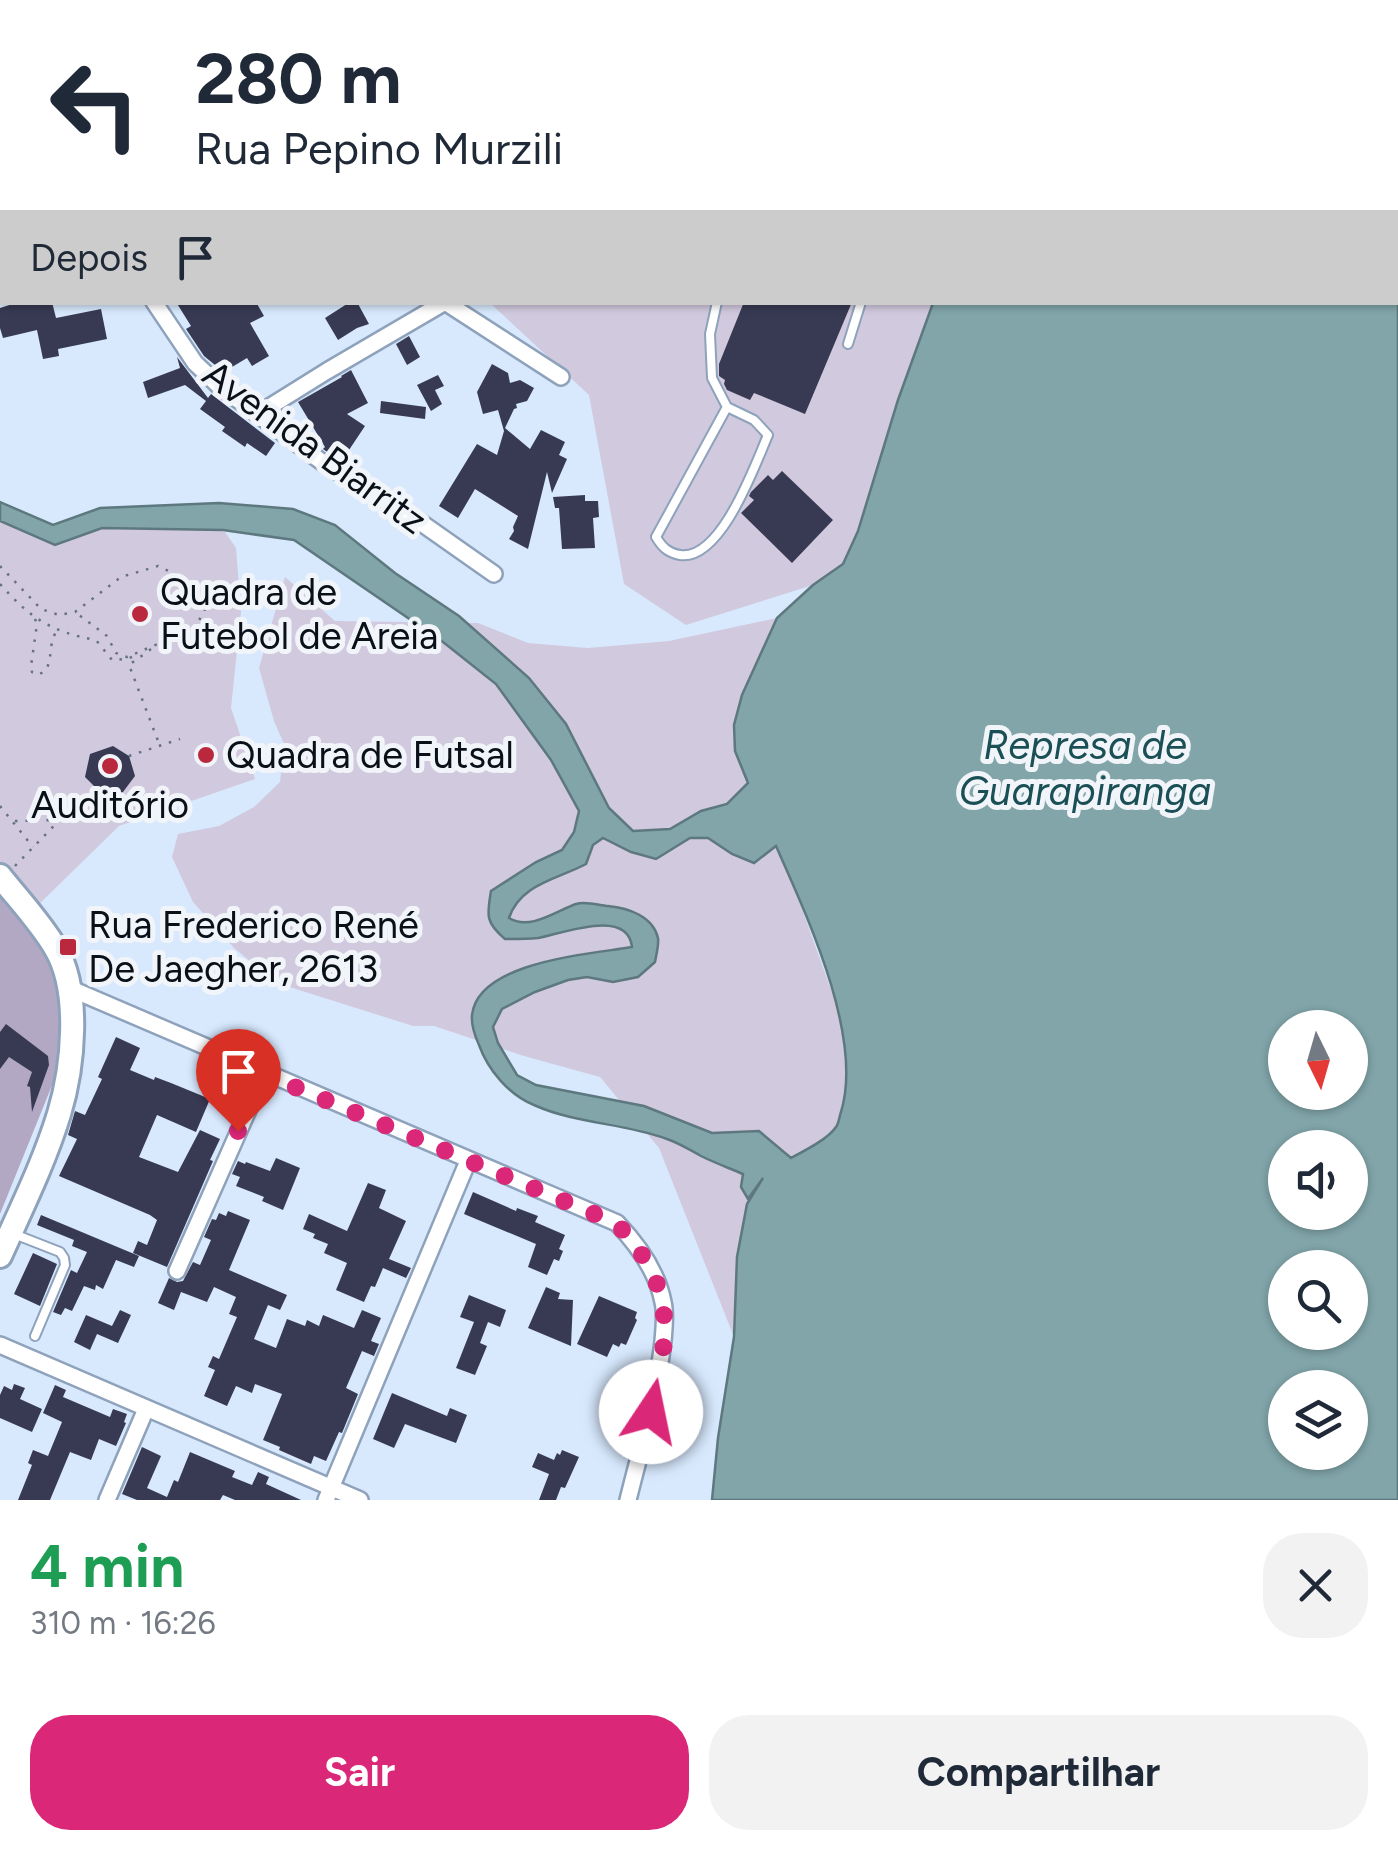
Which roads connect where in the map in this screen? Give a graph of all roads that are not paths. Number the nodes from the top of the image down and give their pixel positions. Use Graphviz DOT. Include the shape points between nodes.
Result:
graph roads {
  1 [pos="156,305"];
  2 [pos="440,305"];
  3 [pos="450,305"];
  4 [pos="716,305"];
  5 [pos="861,305"];
  6 [pos="848,344"];
  7 [pos="561,378"];
  8 [pos="727,407"];
  9 [pos="258,414"];
  10 [pos="494,574"];
  11 [pos="1,878"];
  12 [pos="68,988"];
  13 [pos="264,1074"];
  14 [pos="468,1161"];
  15 [pos="10,1232"];
  16 [pos="0,1256"];
  17 [pos="177,1271"];
  18 [pos="36,1336"];
  19 [pos="0,1345"];
  20 [pos="146,1409"];
  21 [pos="328,1494"];
  22 [pos="107,1500"];
  23 [pos="360,1500"];
  24 [pos="628,1500"];
  1 -- 9 [label="street, Avenida Biarritz" via="195,363"];
  2 -- 9 [label="street"];
  3 -- 7 [label="street"];
  4 -- 8 [label="lane" via="710,365"];
  5 -- 6 [label="lane"];
  8 -- 8 [label="lane" via="768,435 713,538 687,556 674,554 656,537"];
  9 -- 10 [label="street, Avenida Biarritz"];
  11 -- 12 [label="main road" via="56,948"];
  12 -- 13 [label="street"];
  12 -- 15 [label="main road" via="70,1047 59,1114"];
  13 -- 14 [label="street"];
  13 -- 17 [label="street"];
  14 -- 21 [label="street"];
  14 -- 24 [label="street" via="616,1223 649,1264 665,1322"];
  15 -- 16 [label="main road"];
  15 -- 18 [label="lane" via="64,1258"];
  19 -- 20 [label="street"];
  20 -- 21 [label="street"];
  20 -- 22 [label="street"];
  21 -- 23 [label="street"];
}
